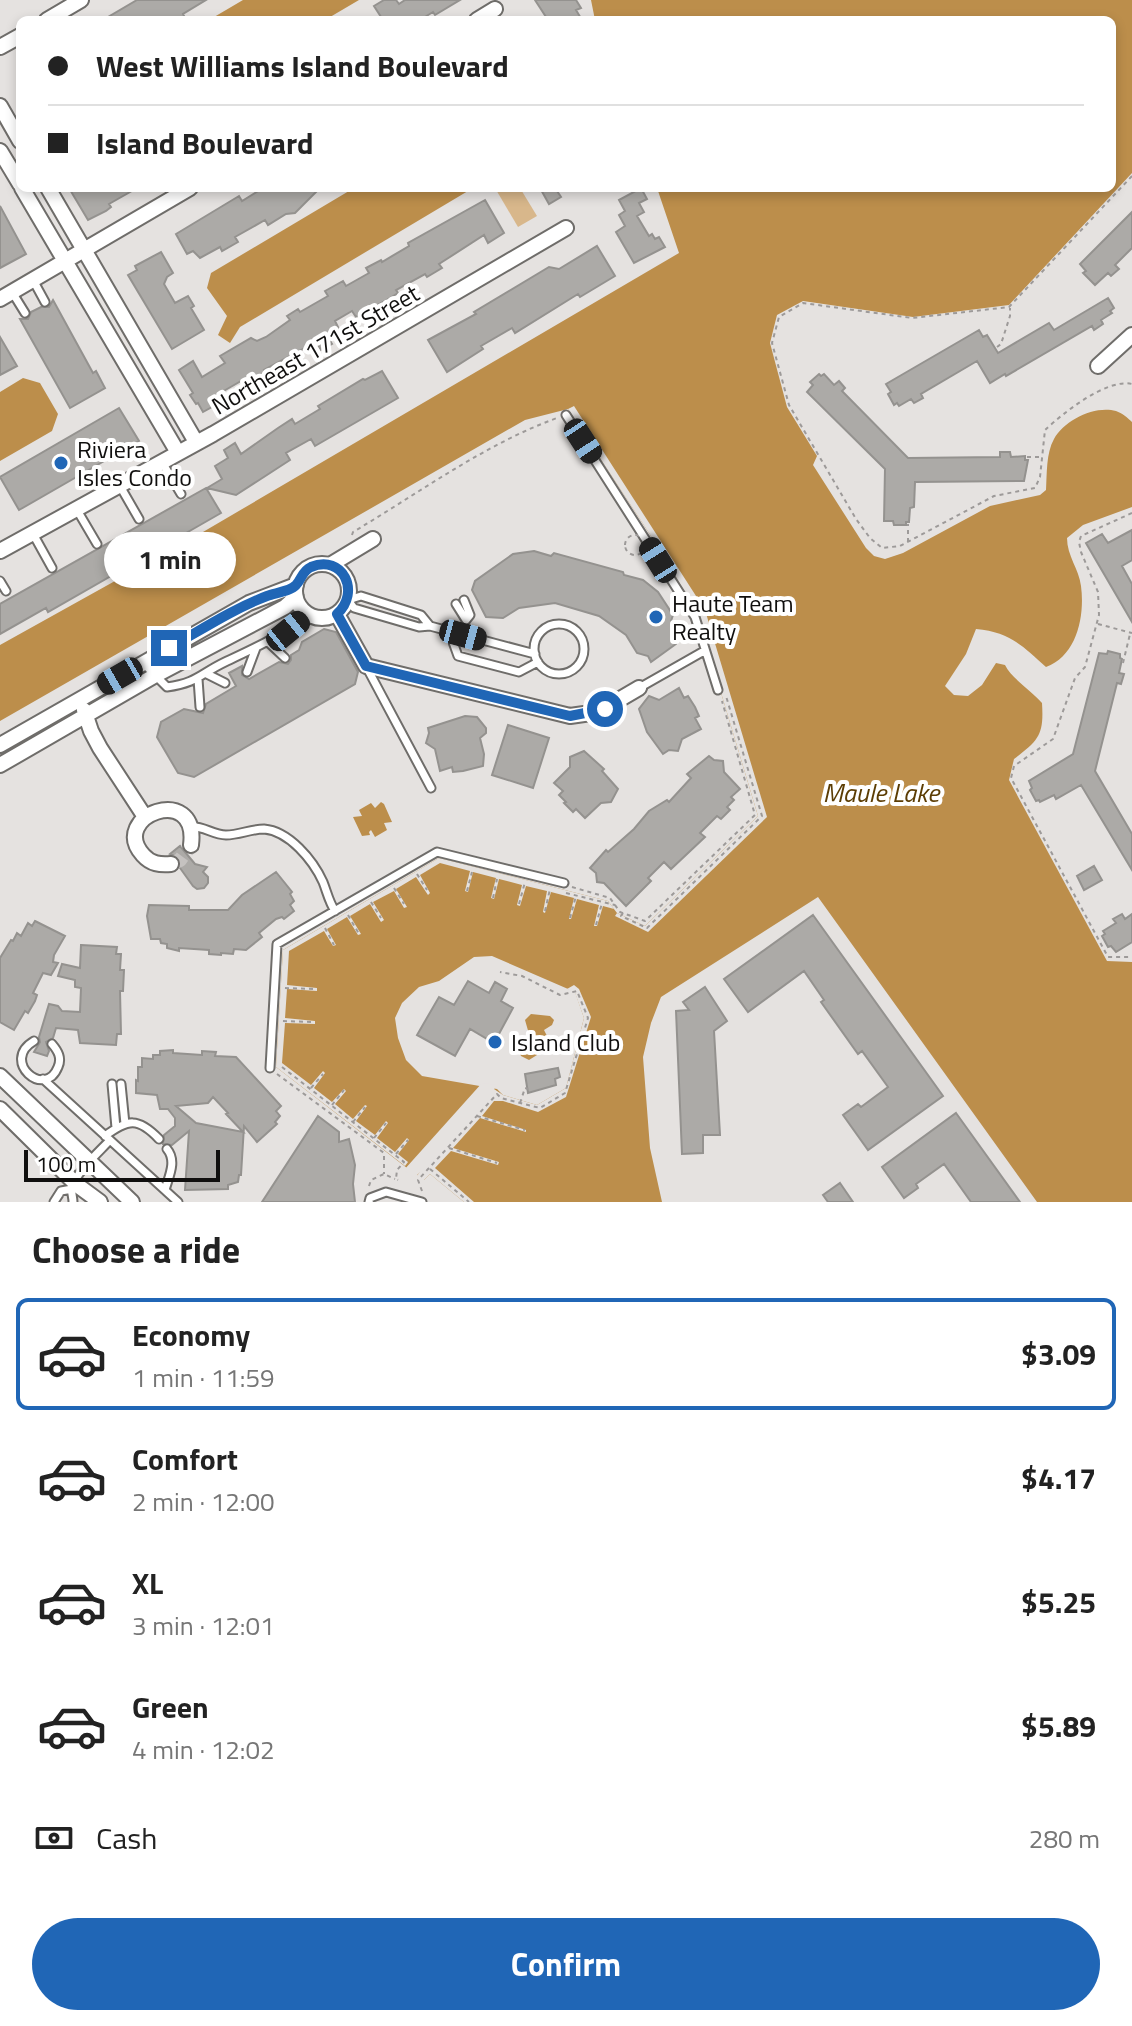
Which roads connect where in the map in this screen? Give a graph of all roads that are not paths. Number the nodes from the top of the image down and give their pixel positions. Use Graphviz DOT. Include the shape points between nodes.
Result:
graph roads {
  1 [pos="81,0"];
  2 [pos="495,9"];
  3 [pos="54,16"];
  4 [pos="484,16"];
  5 [pos="0,106"];
  6 [pos="16,134"];
  7 [pos="0,151"];
  8 [pos="16,178"];
  9 [pos="25,192"];
  10 [pos="50,192"];
  11 [pos="183,192"];
  12 [pos="566,228"];
  13 [pos="84,250"];
  14 [pos="66,261"];
  15 [pos="33,280"];
  16 [pos="6,295"];
  17 [pos="45,302"];
  18 [pos="25,313"];
  19 [pos="1132,335"];
  20 [pos="1098,366"];
  21 [pos="566,415"];
  22 [pos="196,442"];
  23 [pos="177,451"];
  24 [pos="161,460"];
  25 [pos="119,484"];
  26 [pos="181,494"];
  27 [pos="76,508"];
  28 [pos="139,519"];
  29 [pos="32,532"];
  30 [pos="373,539"];
  31 [pos="97,544"];
  32 [pos="0,551"];
  33 [pos="330,565"];
  34 [pos="52,568"];
  35 [pos="0,581"];
  36 [pos="6,591"];
  37 [pos="296,591"];
  38 [pos="348,600"];
  39 [pos="460,602"];
  40 [pos="308,614"];
  41 [pos="337,614"];
  42 [pos="430,626"];
  43 [pos="449,631"];
  44 [pos="463,635"];
  45 [pos="268,642"];
  46 [pos="256,648"];
  47 [pos="704,651"];
  48 [pos="285,658"];
  49 [pos="537,658"];
  50 [pos="143,663"];
  51 [pos="366,666"];
  52 [pos="247,672"];
  53 [pos="207,674"];
  54 [pos="154,676"];
  55 [pos="198,679"];
  56 [pos="225,683"];
  57 [pos="639,688"];
  58 [pos="721,688"];
  59 [pos="80,699"];
  60 [pos="200,707"];
  61 [pos="86,715"];
  62 [pos="0,745"];
  63 [pos="0,765"];
  64 [pos="431,788"];
  65 [pos="145,817"];
  66 [pos="190,827"];
  67 [pos="191,845"];
  68 [pos="171,864"];
  69 [pos="564,883"];
  70 [pos="335,911"];
  71 [pos="34,1041"];
  72 [pos="52,1044"];
  73 [pos="270,1068"];
  74 [pos="0,1076"];
  75 [pos="43,1079"];
  76 [pos="117,1084"];
  77 [pos="0,1109"];
  78 [pos="120,1126"];
  79 [pos="107,1138"];
  80 [pos="159,1139"];
  81 [pos="167,1149"];
  82 [pos="88,1162"];
  83 [pos="74,1186"];
  84 [pos="165,1190"];
  85 [pos="54,1202"];
  86 [pos="73,1202"];
  87 [pos="100,1202"];
  88 [pos="132,1202"];
  89 [pos="178,1202"];
  90 [pos="369,1202"];
  91 [pos="422,1202"];
  1 -- 3 [label="street"];
  2 -- 4 [label="street"];
  5 -- 6 [label="street"];
  7 -- 8 [label="street"];
  9 -- 14 [label="street"];
  10 -- 13 [label="street"];
  11 -- 13 [label="street"];
  12 -- 22 [label="street, Northeast 171st Street"];
  13 -- 14 [label="street"];
  13 -- 22 [label="street"];
  14 -- 15 [label="street"];
  14 -- 23 [label="street"];
  15 -- 16 [label="street"];
  15 -- 17 [label="lane"];
  16 -- 18 [label="lane"];
  19 -- 20 [label="street"];
  21 -- 47 [label="lane" via="695,617"];
  22 -- 23 [label="street, Northeast 171st Street"];
  23 -- 24 [label="street, Northeast 171st Street"];
  24 -- 25 [label="street, Northeast 171st Street"];
  24 -- 26 [label="lane"];
  25 -- 27 [label="street, Northeast 171st Street"];
  25 -- 28 [label="lane"];
  27 -- 29 [label="street, Northeast 171st Street"];
  27 -- 31 [label="lane"];
  29 -- 32 [label="street, Northeast 171st Street"];
  29 -- 34 [label="lane"];
  30 -- 33 [label="street"];
  33 -- 37 [label="street" via="305,570"];
  33 -- 38 [label="street" via="344,575"];
  35 -- 36 [label="lane"];
  37 -- 40 [label="street"];
  37 -- 50 [label="street" via="249,603"];
  37 -- 54 [label="street" via="285,607"];
  38 -- 41 [label="street"];
  38 -- 42 [label="lane" via="354,608"];
  38 -- 42 [label="lane" via="361,596 421,615"];
  39 -- 44 [label="lane" via="466,620"];
  40 -- 41 [label="street"];
  40 -- 45 [label="lane"];
  41 -- 51 [label="street"];
  42 -- 43 [label="lane"];
  43 -- 44 [label="lane"];
  43 -- 49 [label="lane" via="458,656 519,672"];
  44 -- 49 [label="lane"];
  45 -- 46 [label="lane"];
  45 -- 48 [label="lane"];
  46 -- 52 [label="lane"];
  46 -- 53 [label="lane"];
  47 -- 57 [label="lane"];
  47 -- 58 [label="lane"];
  49 -- 49 [label="lane" via="551,673 568,674 575,670 584,640 566,624 549,626 537,638"];
  50 -- 54 [label="lane"];
  50 -- 59 [label="street"];
  51 -- 57 [label="street" via="570,716 598,712"];
  51 -- 64 [label="lane"];
  53 -- 55 [label="lane"];
  53 -- 56 [label="lane"];
  54 -- 55 [label="lane" via="167,687"];
  54 -- 61 [label="street"];
  55 -- 60 [label="lane"];
  59 -- 61 [label="street"];
  59 -- 62 [label="street"];
  61 -- 63 [label="street"];
  61 -- 65 [label="street" via="98,744"];
  65 -- 66 [label="street" via="170,810"];
  65 -- 68 [label="street" via="136,832 139,851 153,863"];
  66 -- 67 [label="street"];
  66 -- 70 [label="lane" via="224,836 262,829 285,837 317,874"];
  69 -- 70 [label="lane" via="437,852"];
  70 -- 73 [label="lane" via="277,944"];
  71 -- 75 [label="lane" via="20,1061 30,1077"];
  72 -- 75 [label="lane" via="59,1054 58,1068"];
  74 -- 82 [label="street"];
  75 -- 79 [label="lane"];
  76 -- 78 [label="lane"];
  77 -- 83 [label="street"];
  78 -- 79 [label="lane"];
  78 -- 80 [label="lane" via="135,1122"];
  79 -- 82 [label="lane"];
  79 -- 84 [label="lane"];
  81 -- 84 [label="lane" via="172,1164"];
  82 -- 83 [label="lane"];
  82 -- 88 [label="street"];
  83 -- 85 [label="lane" via="61,1191"];
  83 -- 86 [label="lane"];
  83 -- 87 [label="street"];
  84 -- 89 [label="lane"];
  90 -- 91 [label="lane" via="386,1192"];
}
